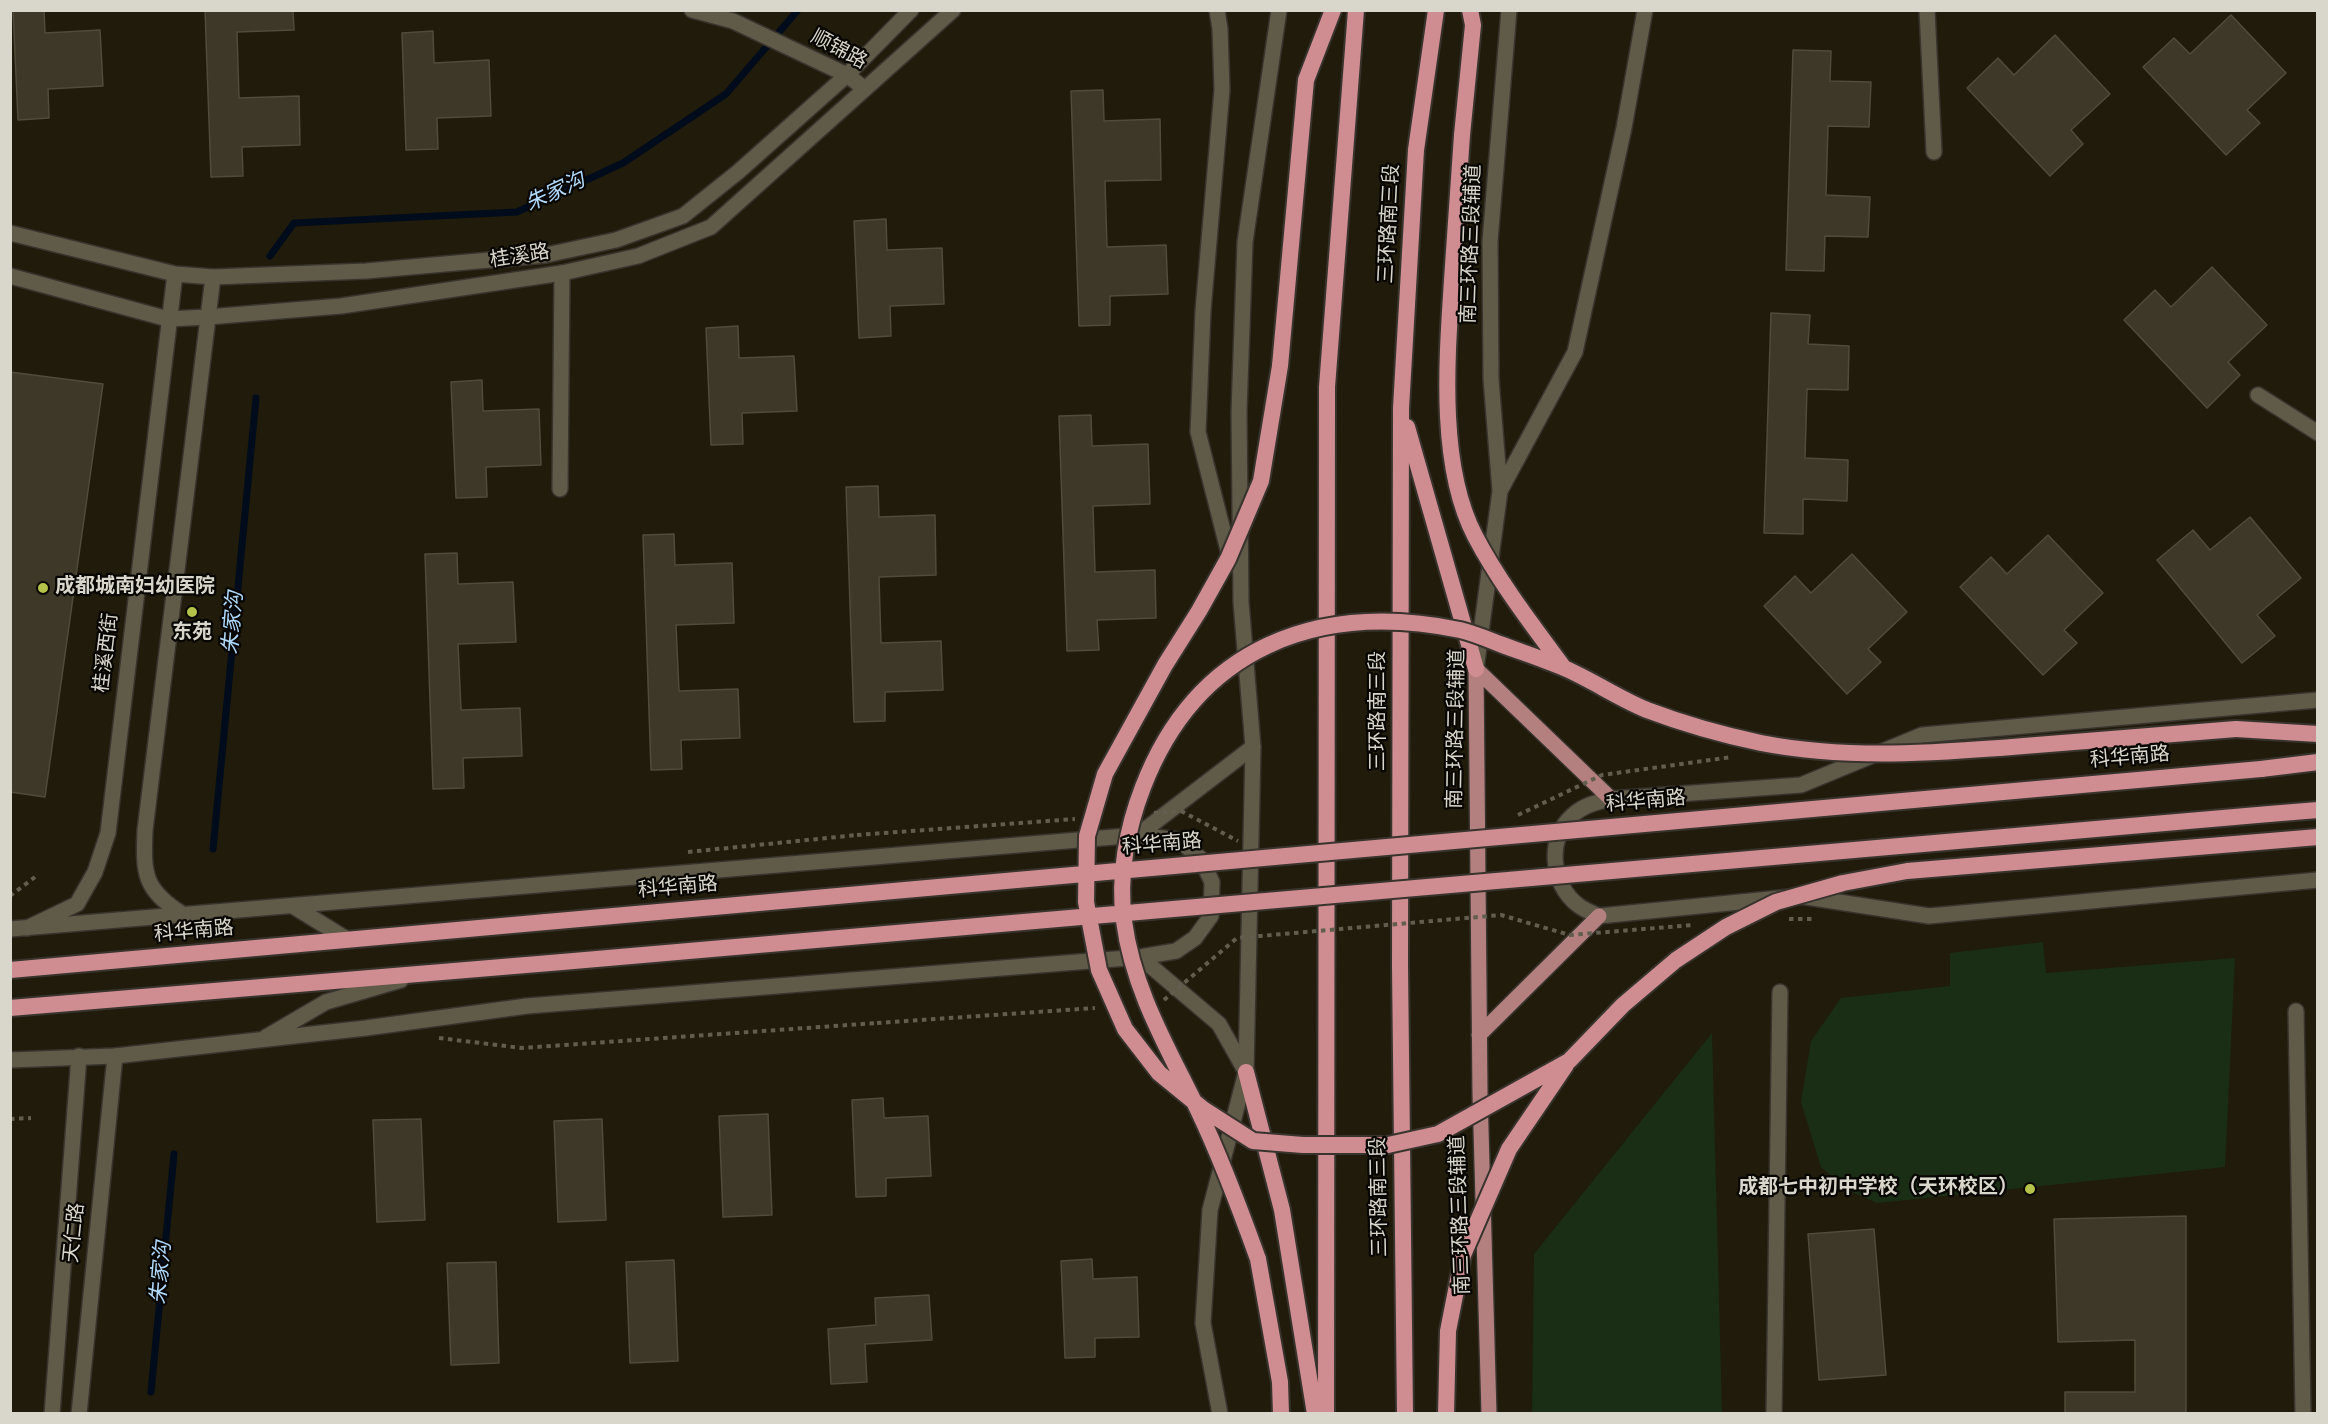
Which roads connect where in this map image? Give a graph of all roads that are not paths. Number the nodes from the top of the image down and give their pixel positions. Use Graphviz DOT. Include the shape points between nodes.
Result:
graph roads {
  1 [pos="692,10"];
  2 [pos="910,10"];
  3 [pos="953,10"];
  4 [pos="1209,10"];
  5 [pos="1217,10"];
  6 [pos="1279,10"];
  7 [pos="1333,10"];
  8 [pos="1356,10"];
  9 [pos="1436,10"];
  10 [pos="1470,10"];
  11 [pos="1509,10"];
  12 [pos="1645,10"];
  13 [pos="1927,10"];
  14 [pos="1220,29"];
  15 [pos="847,75"];
  16 [pos="865,89"];
  17 [pos="1934,152"];
  18 [pos="10,233"];
  19 [pos="562,273"];
  20 [pos="175,274"];
  21 [pos="10,276"];
  22 [pos="213,277"];
  23 [pos="208,317"];
  24 [pos="168,319"];
  25 [pos="2258,395"];
  26 [pos="1401,408"];
  27 [pos="2318,433"];
  28 [pos="560,489"];
  29 [pos="1500,491"];
  30 [pos="1241,602"];
  31 [pos="1565,668"];
  32 [pos="1476,669"];
  33 [pos="2318,700"];
  34 [pos="2318,734"];
  35 [pos="1253,747"];
  36 [pos="2318,762"];
  37 [pos="1611,799"];
  38 [pos="2318,810"];
  39 [pos="1138,835"];
  40 [pos="2318,837"];
  41 [pos="2318,879"];
  42 [pos="293,906"];
  43 [pos="184,915"];
  44 [pos="1599,916"];
  45 [pos="27,928"];
  46 [pos="10,929"];
  47 [pos="348,940"];
  48 [pos="1140,957"];
  49 [pos="10,970"];
  50 [pos="420,974"];
  51 [pos="1780,992"];
  52 [pos="10,1008"];
  53 [pos="2296,1011"];
  54 [pos="1479,1035"];
  55 [pos="261,1040"];
  56 [pos="79,1056"];
  57 [pos="115,1056"];
  58 [pos="10,1060"];
  59 [pos="1569,1061"];
  60 [pos="1246,1072"];
  61 [pos="52,1413"];
  62 [pos="79,1413"];
  63 [pos="1220,1413"];
  64 [pos="1281,1413"];
  65 [pos="1315,1413"];
  66 [pos="1326,1413"];
  67 [pos="1405,1413"];
  68 [pos="1446,1413"];
  69 [pos="1489,1413"];
  70 [pos="1774,1413"];
  71 [pos="2303,1413"];
  1 -- 15 [label="main road, 顺锦路" via="733,21"];
  2 -- 15 [label="main road, 桂溪路"];
  3 -- 16 [label="main road, 桂溪路"];
  4 -- 14 [label="main road"];
  5 -- 14 [label="main road"];
  6 -- 30 [label="main road" via="1245,242 1239,412"];
  7 -- 59 [label="highway, bridge" via="1306,80 1280,366 1261,481 1228,559 1105,774 1087,836 1086,902 1099,970 1125,1029 1159,1073 1203,1109 1253,1141 1388,1145 1438,1134"];
  8 -- 66 [label="highway" via="1327,387"];
  9 -- 26 [label="highway, 三环路南三段" via="1416,150"];
  10 -- 31 [label="highway, bridge" via="1473,25 1445,380 1450,435 1460,494 1475,535 1532,625"];
  11 -- 29 [label="main road, 南三环路三段辅道" via="1491,241 1491,379"];
  12 -- 29 [label="main road" via="1624,128 1575,352"];
  13 -- 17 [label="main road"];
  14 -- 30 [label="main road" via="1222,90 1203,311 1198,432"];
  15 -- 16 [label="main road, 顺锦路"];
  15 -- 22 [label="main road, 桂溪路" via="683,216 616,240 546,255 366,271"];
  16 -- 19 [label="main road, 桂溪路" via="711,227 638,256"];
  18 -- 20 [label="main road, 桂溪路"];
  19 -- 23 [label="main road, 桂溪路" via="341,306"];
  19 -- 28 [label="main road"];
  20 -- 22 [label="main road, 桂溪路"];
  20 -- 24 [label="main road, 桂溪西街"];
  21 -- 24 [label="main road, 桂溪路"];
  22 -- 23 [label="main road"];
  23 -- 24 [label="main road, 桂溪路"];
  23 -- 43 [label="main road" via="145,830 145,875 160,898"];
  24 -- 45 [label="main road, 桂溪西街" via="108,833 95,872 76,904"];
  25 -- 27 [label="main road"];
  26 -- 32 [label="highway"];
  26 -- 67 [label="highway, 三环路南三段" via="1400,965"];
  29 -- 32 [label="main road, 南三环路三段辅道"];
  30 -- 35 [label="main road"];
  31 -- 34 [label="highway, bridge" via="1647,709 1719,733 1764,744 1824,751 1928,754 2236,729"];
  31 -- 64 [label="highway, bridge" via="1463,630 1387,620 1332,624 1266,645 1218,675 1181,715 1154,758 1132,816 1124,867 1123,919 1138,983 1198,1111 1258,1259 1280,1382"];
  32 -- 37 [label="main road"];
  32 -- 54 [label="main road, 南三环路三段辅道"];
  33 -- 37 [label="main road" via="1922,735 1801,785"];
  35 -- 39 [label="main road"];
  35 -- 60 [label="main road"];
  36 -- 47 [label="highway, 科华南路, bridge"];
  37 -- 44 [label="main road" via="1591,803 1572,816 1558,835 1555,859 1560,885 1578,905"];
  38 -- 50 [label="highway, bridge"];
  39 -- 42 [label="main road"];
  39 -- 48 [label="main road" via="1179,840 1201,859 1212,882 1211,916 1195,938 1176,951"];
  40 -- 59 [label="highway, bridge" via="1907,872 1843,883 1776,902 1726,927 1676,960 1623,1005"];
  41 -- 44 [label="main road" via="1929,916 1800,896"];
  42 -- 43 [label="main road"];
  42 -- 47 [label="main road"];
  43 -- 45 [label="main road"];
  44 -- 54 [label="main road"];
  45 -- 46 [label="main road"];
  47 -- 49 [label="highway, 科华南路"];
  48 -- 55 [label="main road" via="527,1006"];
  48 -- 60 [label="main road" via="1219,1024"];
  50 -- 52 [label="highway"];
  50 -- 55 [label="main road" via="326,1002"];
  51 -- 70 [label="main road"];
  53 -- 71 [label="main road"];
  54 -- 69 [label="main road, 南三环路三段辅道"];
  55 -- 57 [label="main road"];
  56 -- 57 [label="main road"];
  56 -- 58 [label="main road"];
  56 -- 61 [label="main road, 天仁路"];
  57 -- 62 [label="main road, 天仁路"];
  59 -- 68 [label="highway, bridge" via="1509,1149 1462,1255 1448,1332"];
  60 -- 63 [label="main road" via="1210,1210 1203,1323"];
  60 -- 65 [label="highway" via="1282,1210"];
}
